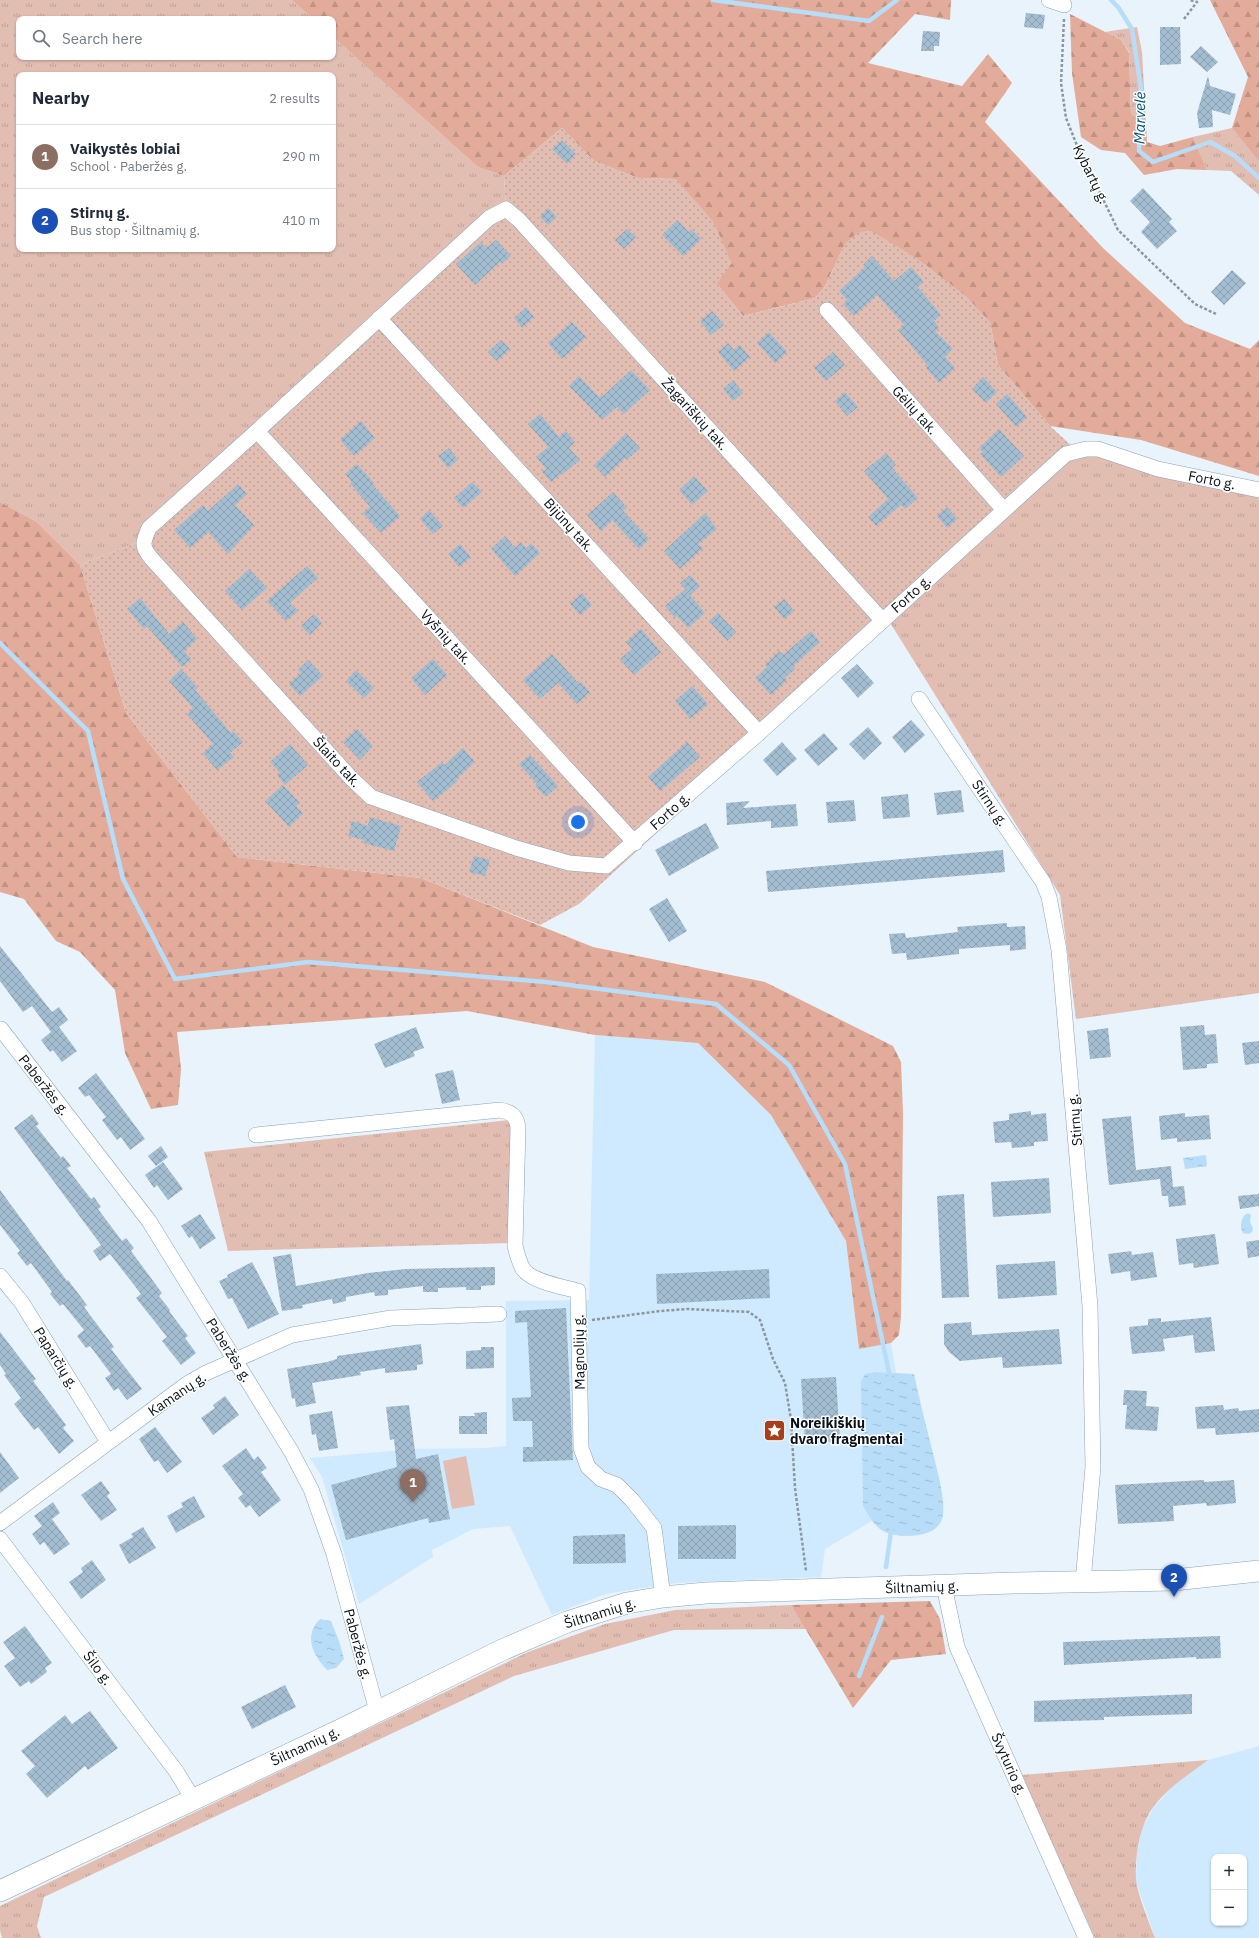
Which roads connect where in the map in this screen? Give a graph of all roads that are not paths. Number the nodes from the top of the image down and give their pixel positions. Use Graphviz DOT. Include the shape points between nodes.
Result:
graph roads {
  1 [pos="1049,0"];
  2 [pos="1064,5"];
  3 [pos="827,310"];
  4 [pos="379,318"];
  5 [pos="257,431"];
  6 [pos="1259,490"];
  7 [pos="1004,510"];
  8 [pos="882,620"];
  9 [pos="919,699"];
  10 [pos="759,733"];
  11 [pos="635,843"];
  12 [pos="606,866"];
  13 [pos="1,1030"];
  14 [pos="256,1135"];
  15 [pos="0,1276"];
  16 [pos="499,1314"];
  17 [pos="235,1360"];
  18 [pos="108,1442"];
  19 [pos="0,1523"];
  20 [pos="0,1539"];
  21 [pos="1259,1571"];
  22 [pos="1083,1582"];
  23 [pos="944,1586"];
  24 [pos="663,1597"];
  25 [pos="377,1711"];
  26 [pos="194,1799"];
  27 [pos="0,1891"];
  28 [pos="1086,1938"];
  1 -- 2 [label="street"];
  3 -- 7 [label="street, Gėlių tak."];
  4 -- 5 [label="street"];
  4 -- 8 [label="street, Žagariškių tak." via="489,218 506,209 519,220"];
  4 -- 10 [label="street, Bijūnų tak."];
  5 -- 11 [label="street, Vyšnių tak."];
  5 -- 12 [label="street, Šlaito tak." via="149,528 143,540 144,550 371,797 516,848 568,863"];
  6 -- 7 [label="street, Forto g." via="1158,469 1098,449 1086,449 1066,454"];
  7 -- 8 [label="street, Forto g."];
  8 -- 10 [label="street, Forto g."];
  9 -- 22 [label="street, Stirnų g." via="1043,882 1049,897 1059,950 1090,1306 1093,1467"];
  10 -- 11 [label="street, Forto g."];
  11 -- 12 [label="street, Forto g."];
  13 -- 17 [label="street, Paberžės g." via="149,1221"];
  14 -- 24 [label="street, Magnolijų g." via="500,1110 509,1111 515,1116 518,1127 515,1246 519,1260 524,1270 532,1277 578,1291 581,1448 588,1467 601,1479 617,1485 654,1528"];
  15 -- 18 [label="street, Paparčių g." via="22,1303"];
  16 -- 17 [label="street, Kamanų g." via="383,1319 292,1335"];
  17 -- 18 [label="street, Kamanų g." via="187,1384"];
  17 -- 25 [label="street, Paberžės g." via="291,1451 311,1489 334,1554"];
  18 -- 19 [label="street, Kamanų g."];
  20 -- 26 [label="street, Šilo g." via="176,1771"];
  21 -- 22 [label="main road, Šiltnamių g." via="1174,1580"];
  22 -- 23 [label="main road, Šiltnamių g."];
  23 -- 24 [label="main road, Šiltnamių g." via="706,1593"];
  23 -- 28 [label="street, Švyturio g." via="958,1647"];
  24 -- 25 [label="main road, Šiltnamių g." via="627,1603 567,1622 502,1650"];
  25 -- 26 [label="main road, Šiltnamių g."];
  26 -- 27 [label="main road, Šiltnamių g."];
}
